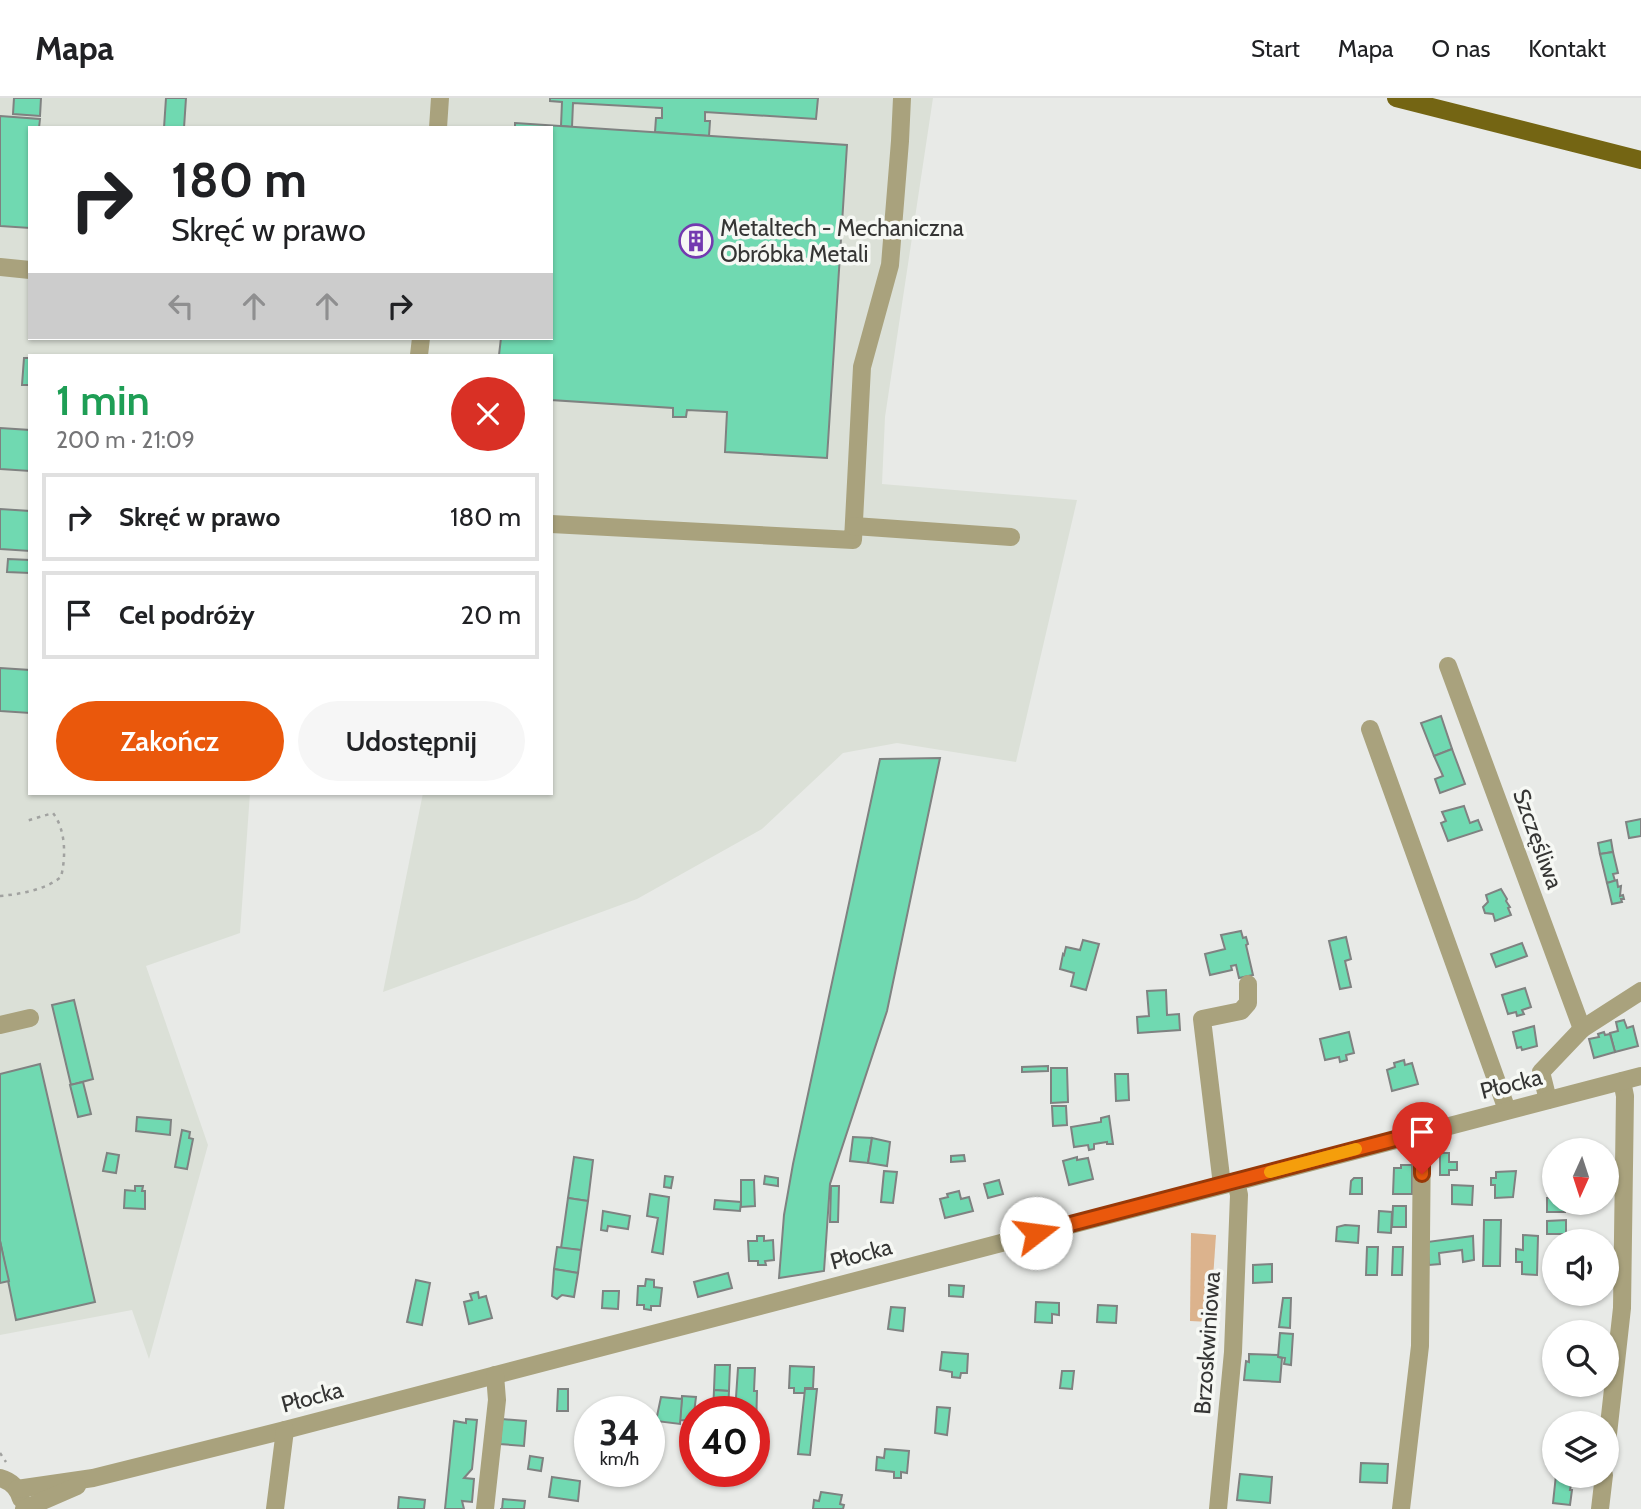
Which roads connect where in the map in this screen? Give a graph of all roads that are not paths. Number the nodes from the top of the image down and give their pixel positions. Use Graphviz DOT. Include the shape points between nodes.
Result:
graph roads {
  1 [pos="440,98"];
  2 [pos="902,98"];
  3 [pos="1396,98"];
  4 [pos="438,126"];
  5 [pos="1641,160"];
  6 [pos="0,267"];
  7 [pos="28,270"];
  8 [pos="553,524"];
  9 [pos="854,526"];
  10 [pos="1011,537"];
  11 [pos="1448,666"];
  12 [pos="1370,729"];
  13 [pos="1248,984"];
  14 [pos="1641,991"];
  15 [pos="30,1018"];
  16 [pos="0,1025"];
  17 [pos="1582,1029"];
  18 [pos="1641,1076"];
  19 [pos="1622,1080"];
  20 [pos="1548,1100"];
  21 [pos="1507,1110"];
  22 [pos="1422,1132"];
  23 [pos="1229,1183"];
  24 [pos="495,1375"];
  25 [pos="1611,1411"];
  26 [pos="285,1430"];
  27 [pos="0,1478"];
  28 [pos="93,1479"];
  29 [pos="1603,1488"];
  30 [pos="17,1489"];
  31 [pos="23,1509"];
  32 [pos="275,1509"];
  33 [pos="485,1509"];
  34 [pos="1218,1509"];
  35 [pos="1401,1509"];
  36 [pos="1601,1509"];
  1 -- 4 [label="street"];
  2 -- 9 [label="street" via="890,265 862,367"];
  3 -- 5 [label="main road"];
  6 -- 7 [label="street"];
  8 -- 9 [label="street" via="853,540"];
  9 -- 10 [label="street"];
  11 -- 17 [label="street, Szczęśliwa"];
  12 -- 21 [label="street"];
  13 -- 23 [label="street, Brzoskwiniowa" via="1248,1003 1241,1011 1195,1021"];
  14 -- 17 [label="street"];
  15 -- 16 [label="street"];
  17 -- 20 [label="street" via="1541,1072"];
  18 -- 19 [label="street, Płocka"];
  19 -- 20 [label="street, Płocka"];
  19 -- 25 [label="street" via="1622,1308"];
  20 -- 21 [label="street, Płocka"];
  21 -- 22 [label="street, Płocka"];
  22 -- 23 [label="street, Płocka"];
  22 -- 35 [label="street" via="1420,1346"];
  23 -- 24 [label="street, Płocka"];
  23 -- 34 [label="street, Brzoskwiniowa" via="1239,1195 1233,1352"];
  24 -- 26 [label="street, Płocka"];
  24 -- 33 [label="street" via="497,1399"];
  26 -- 28 [label="street, Płocka"];
  26 -- 32 [label="street"];
  27 -- 30 [label="street"];
  28 -- 30 [label="street, Płocka"];
  28 -- 31 [label="street, Płocka"];
  29 -- 36 [label="street"];
  30 -- 31 [label="street"];
}
